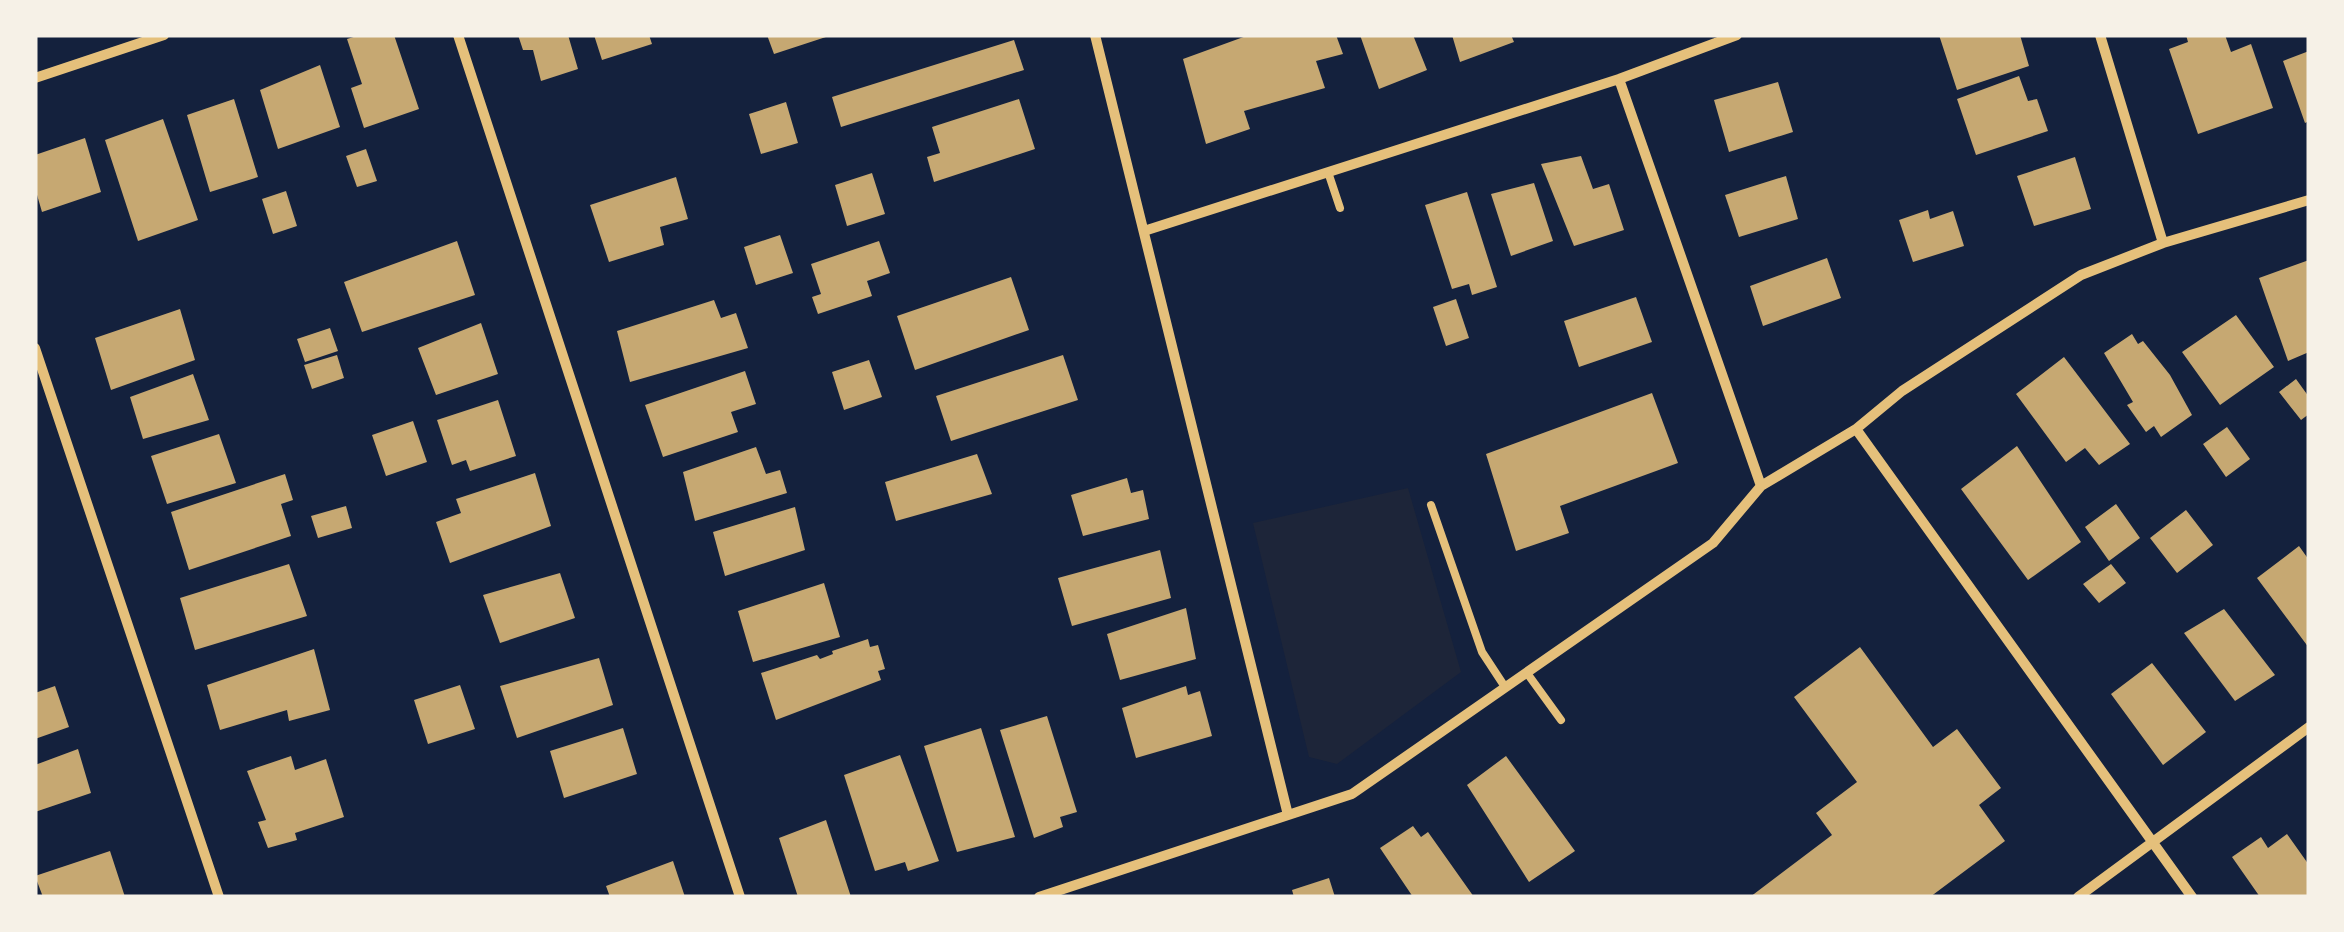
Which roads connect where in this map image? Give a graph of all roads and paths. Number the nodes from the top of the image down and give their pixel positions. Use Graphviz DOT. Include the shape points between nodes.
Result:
graph roads {
  1 [pos="164,35"];
  2 [pos="458,35"];
  3 [pos="1095,35"];
  4 [pos="1737,35"];
  5 [pos="2100,35"];
  6 [pos="35,78"];
  7 [pos="1618,78"];
  8 [pos="1328,172"];
  9 [pos="2309,200"];
  10 [pos="1340,208"];
  11 [pos="1144,231"];
  12 [pos="2164,243"];
  13 [pos="35,348"];
  14 [pos="1856,429"];
  15 [pos="1761,486"];
  16 [pos="1430,505"];
  17 [pos="1527,673"];
  18 [pos="1505,687"];
  19 [pos="1561,720"];
  20 [pos="2309,727"];
  21 [pos="1288,815"];
  22 [pos="2152,843"];
  23 [pos="219,897"];
  24 [pos="740,897"];
  25 [pos="1039,897"];
  26 [pos="2078,897"];
  27 [pos="2192,897"];
  1 -- 6 [label="street"];
  2 -- 24 [label="street"];
  3 -- 11 [label="street"];
  4 -- 7 [label="street"];
  5 -- 12 [label="street"];
  7 -- 8 [label="street"];
  7 -- 15 [label="street"];
  8 -- 10 [label="lane"];
  8 -- 11 [label="street"];
  9 -- 12 [label="street"];
  11 -- 21 [label="street"];
  12 -- 14 [label="street" via="2081,274 1902,391"];
  13 -- 23 [label="street"];
  14 -- 15 [label="street"];
  14 -- 22 [label="street"];
  15 -- 17 [label="street" via="1713,543"];
  16 -- 18 [label="lane" via="1482,652"];
  17 -- 18 [label="street"];
  17 -- 19 [label="lane"];
  18 -- 21 [label="street" via="1352,794"];
  20 -- 22 [label="street"];
  21 -- 25 [label="street"];
  22 -- 26 [label="street"];
  22 -- 27 [label="street"];
}
